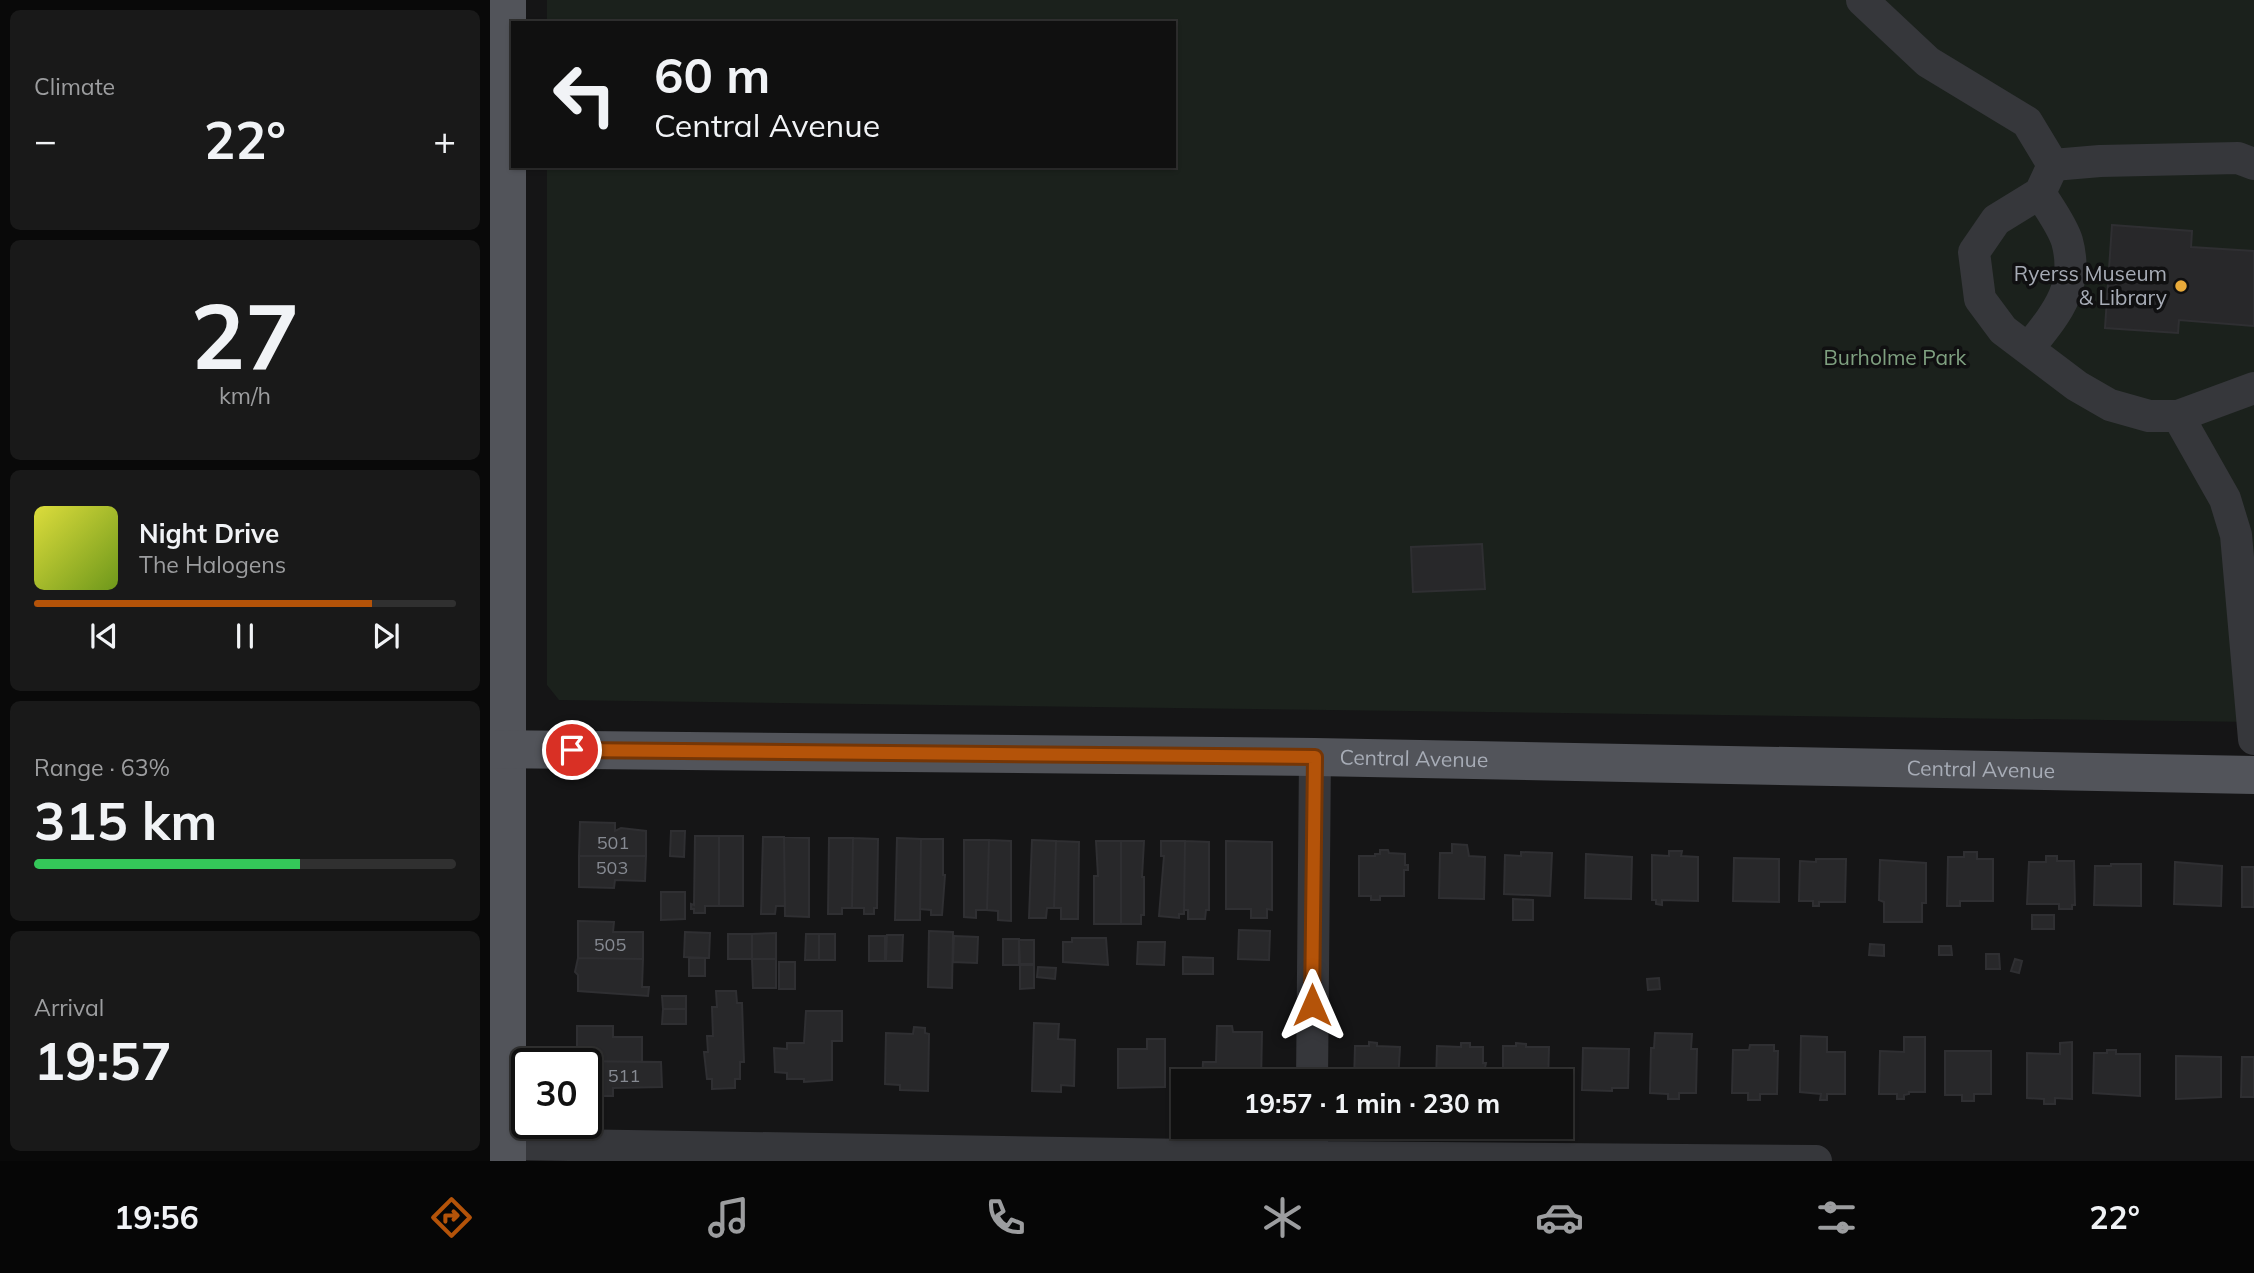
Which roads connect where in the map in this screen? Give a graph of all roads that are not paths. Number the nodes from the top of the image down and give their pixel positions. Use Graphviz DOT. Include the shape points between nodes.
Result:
graph roads {
  1 [pos="1862,0"];
  2 [pos="501,1"];
  3 [pos="2053,164"];
  4 [pos="2254,164"];
  5 [pos="2040,193"];
  6 [pos="2028,349"];
  7 [pos="2254,388"];
  8 [pos="2178,415"];
  9 [pos="2254,739"];
  10 [pos="498,749"];
  11 [pos="1315,757"];
  12 [pos="2254,775"];
  13 [pos="1312,1069"];
  14 [pos="1312,1142"];
  15 [pos="507,1152"];
  16 [pos="1816,1161"];
  1 -- 3 [label="street" via="1928,61 2027,121"];
  2 -- 10 [label="main road"];
  3 -- 4 [label="street" via="2238,158"];
  3 -- 5 [label="street"];
  5 -- 6 [label="street" via="2067,239 2071,271 2061,308"];
  5 -- 6 [label="street" via="1996,220 1974,252 1980,299 2003,330"];
  6 -- 8 [label="street" via="2110,405 2149,416"];
  7 -- 8 [label="street"];
  8 -- 9 [label="street" via="2225,499 2236,536"];
  10 -- 11 [label="main road, Central Avenue"];
  10 -- 15 [label="main road"];
  11 -- 12 [label="main road, Central Avenue"];
  11 -- 13 [label="street"];
  14 -- 15 [label="street"];
  14 -- 16 [label="street"];
}
